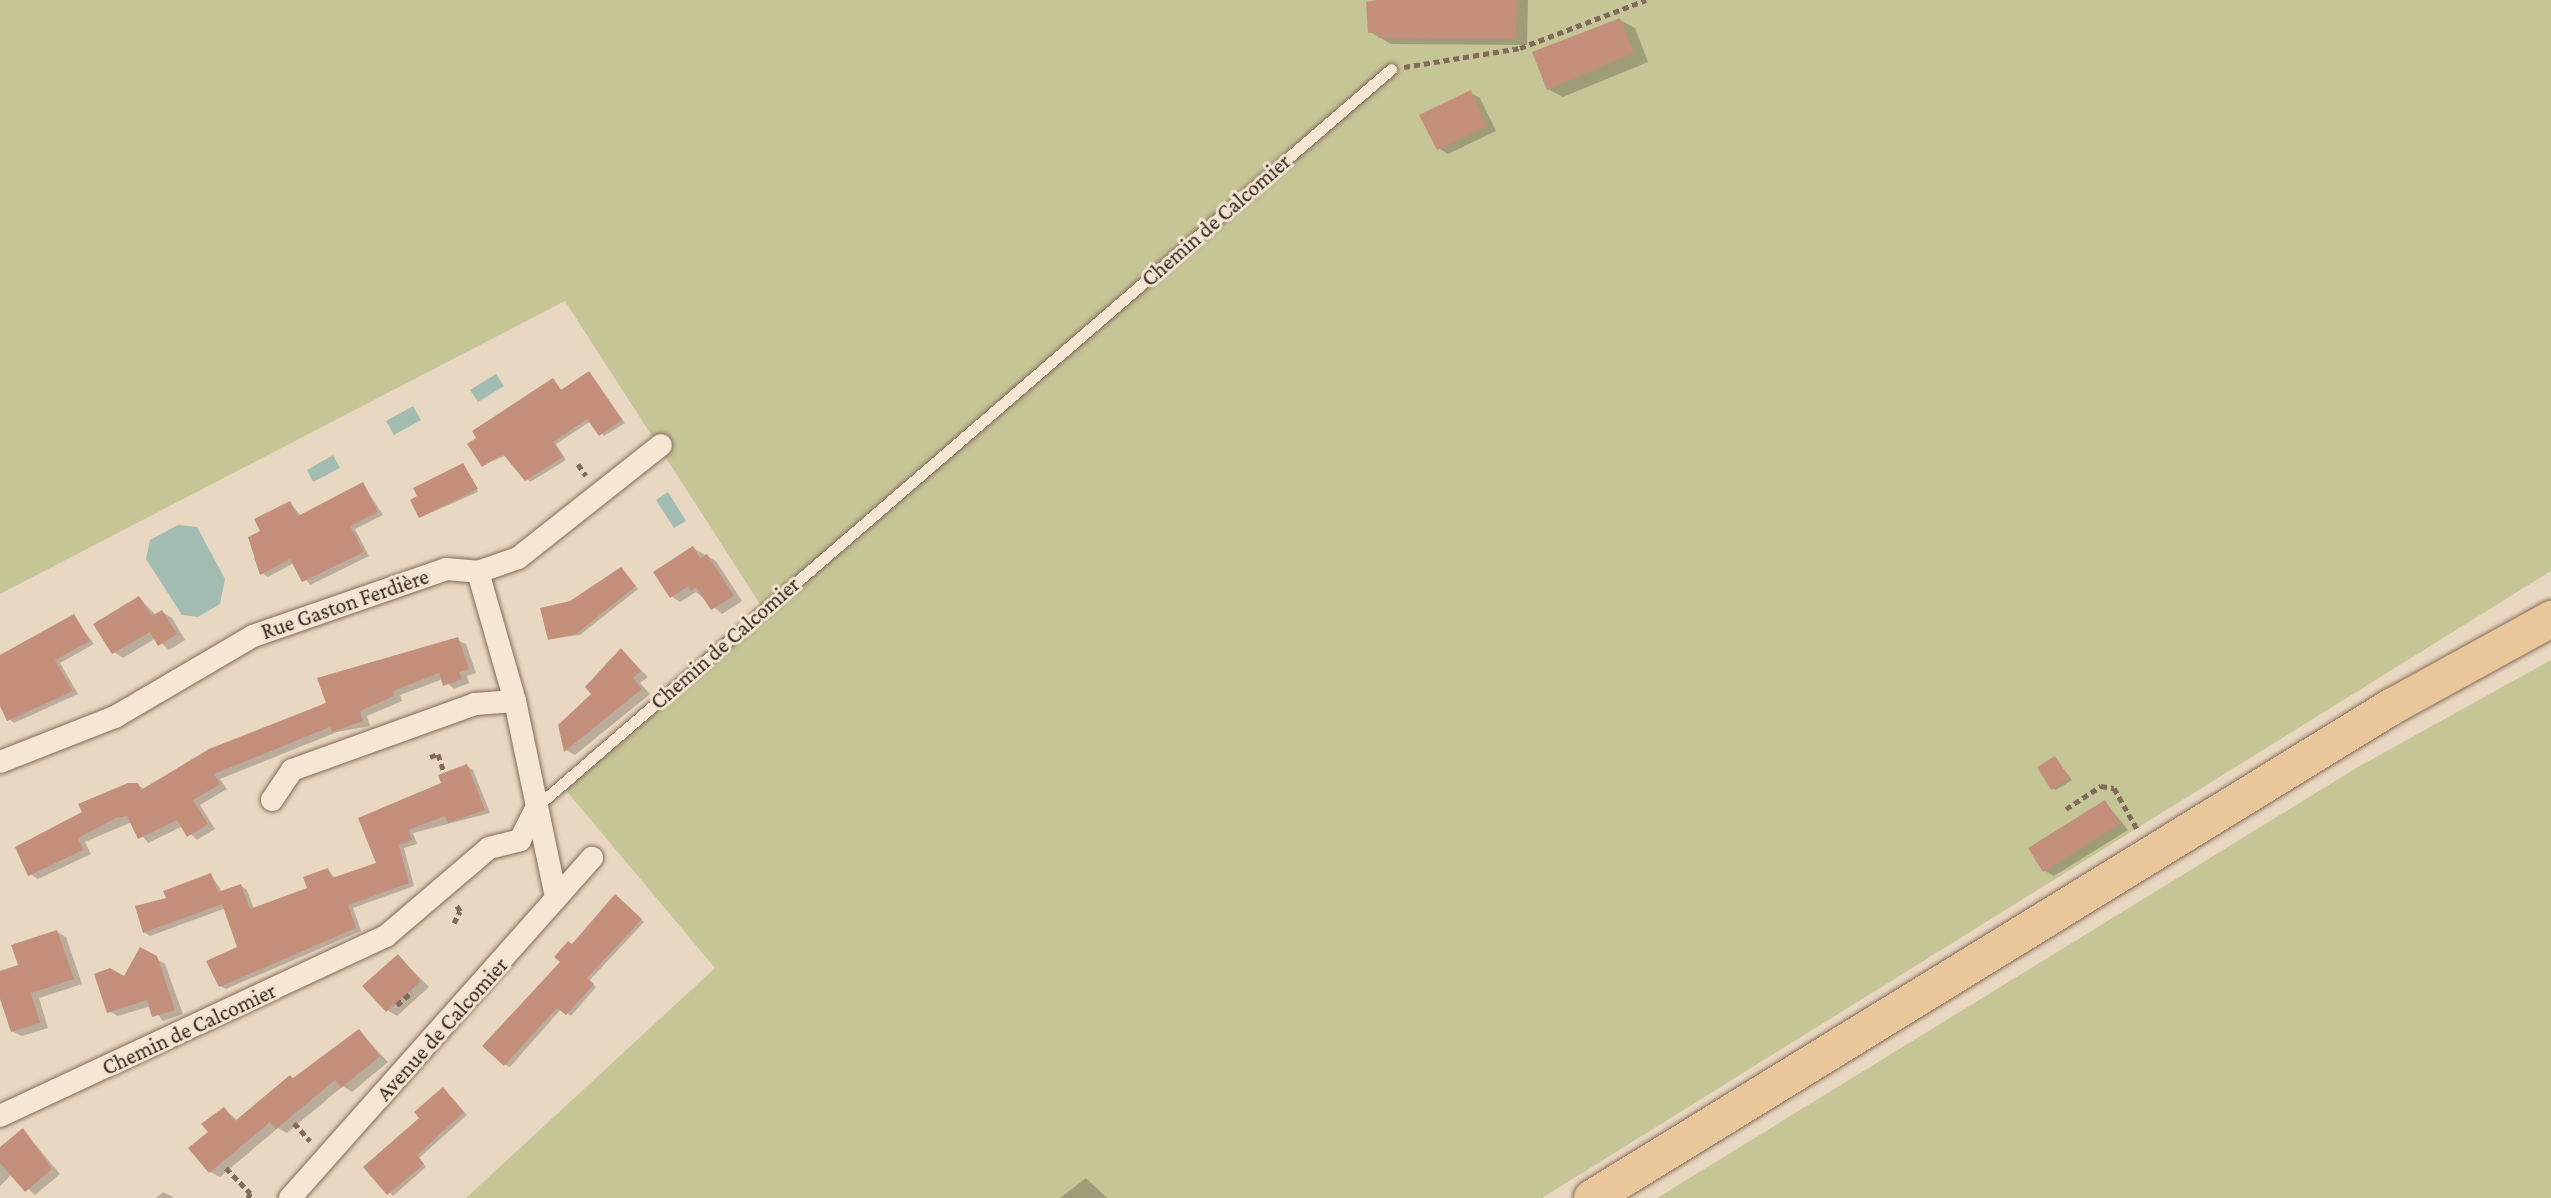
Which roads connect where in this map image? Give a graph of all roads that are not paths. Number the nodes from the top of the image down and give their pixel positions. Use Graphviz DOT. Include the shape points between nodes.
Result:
graph roads {
  1 [pos="1391,69"];
  2 [pos="661,445"];
  3 [pos="478,572"];
  4 [pos="2551,619"];
  5 [pos="515,701"];
  6 [pos="0,762"];
  7 [pos="272,800"];
  8 [pos="537,806"];
  9 [pos="592,858"];
  10 [pos="556,898"];
  11 [pos="0,1116"];
  12 [pos="290,1198"];
  13 [pos="1592,1198"];
  1 -- 8 [label="lane, Chemin de Calcomier"];
  2 -- 3 [label="street, Rue Gaston Ferdière" via="518,558"];
  3 -- 5 [label="street"];
  3 -- 6 [label="street, Rue Gaston Ferdière" via="446,569 253,636 115,717"];
  4 -- 13 [label="main road" via="2391,707 2152,851"];
  5 -- 7 [label="street" via="475,704 292,770"];
  5 -- 8 [label="street"];
  8 -- 10 [label="street"];
  8 -- 11 [label="street, Chemin de Calcomier" via="520,840 489,848 386,936"];
  9 -- 10 [label="street, Avenue de Calcomier"];
  10 -- 12 [label="street, Avenue de Calcomier"];
}
